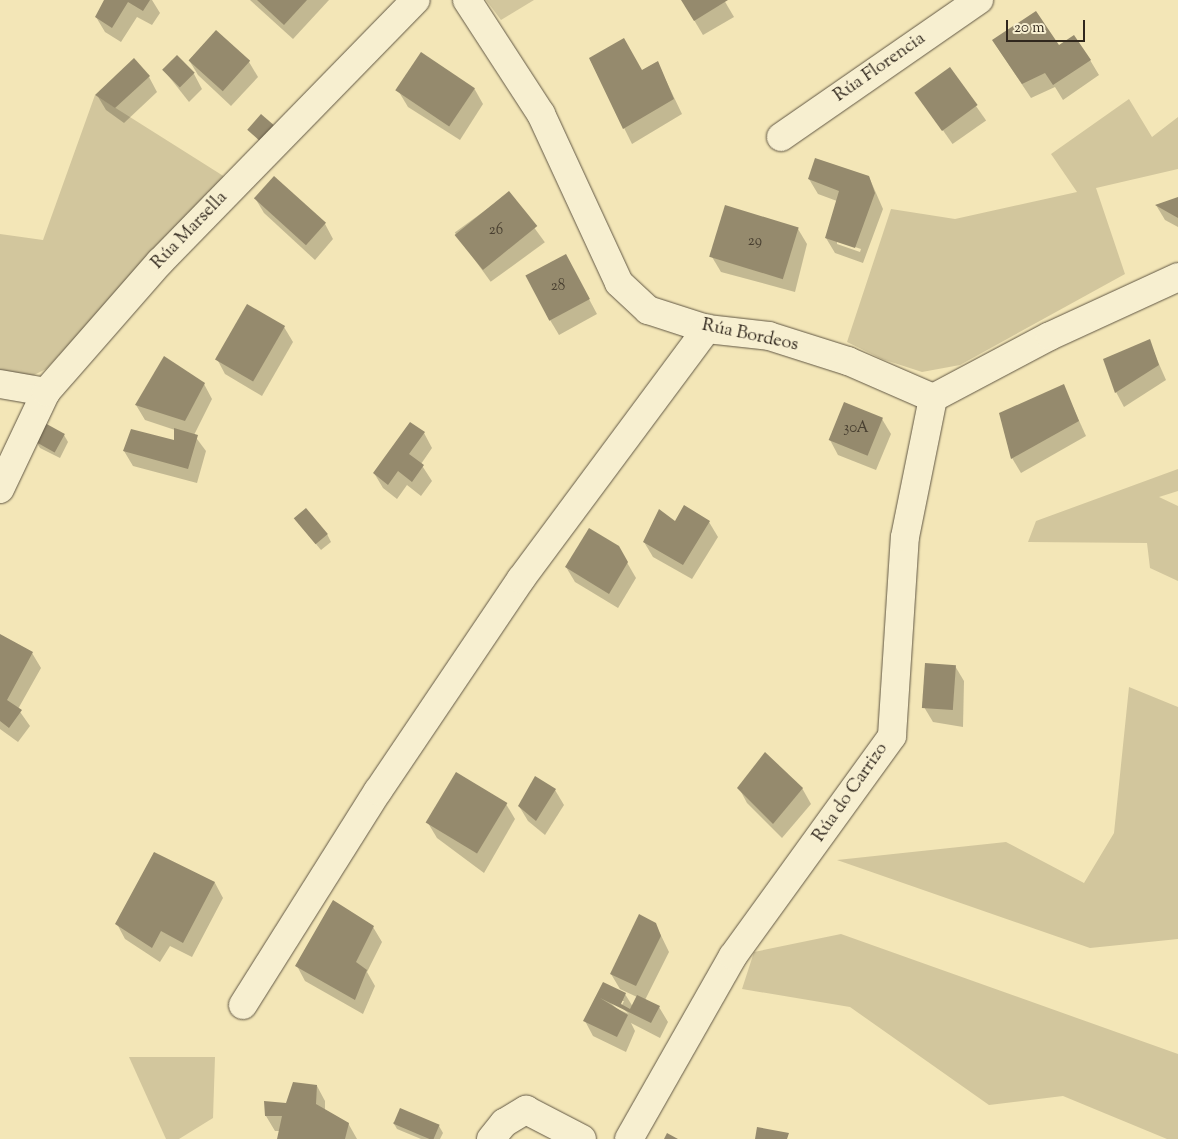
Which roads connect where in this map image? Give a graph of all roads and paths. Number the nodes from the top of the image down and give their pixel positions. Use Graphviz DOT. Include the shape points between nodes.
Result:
graph roads {
  1 [pos="416,0"];
  2 [pos="467,0"];
  3 [pos="979,0"];
  4 [pos="781,137"];
  5 [pos="1178,277"];
  6 [pos="707,329"];
  7 [pos="0,384"];
  8 [pos="46,392"];
  9 [pos="933,398"];
  10 [pos="0,489"];
  11 [pos="243,1005"];
  12 [pos="491,1139"];
  13 [pos="582,1139"];
  14 [pos="629,1139"];
  1 -- 8 [label="street, Rúa Marsella" via="160,262"];
  2 -- 6 [label="street, Rúa Bordeos" via="541,114 619,283 648,310"];
  3 -- 4 [label="street, Rúa Florencia"];
  5 -- 9 [label="street" via="1050,336"];
  6 -- 9 [label="street, Rúa Bordeos" via="769,336 848,361"];
  6 -- 11 [label="street" via="520,579 378,791"];
  7 -- 8 [label="street"];
  8 -- 10 [label="street, Rúa Marsella"];
  9 -- 14 [label="street, Rúa do Carrizo" via="905,537 892,736 733,956"];
  12 -- 13 [label="street" via="504,1123 526,1110"];
}
